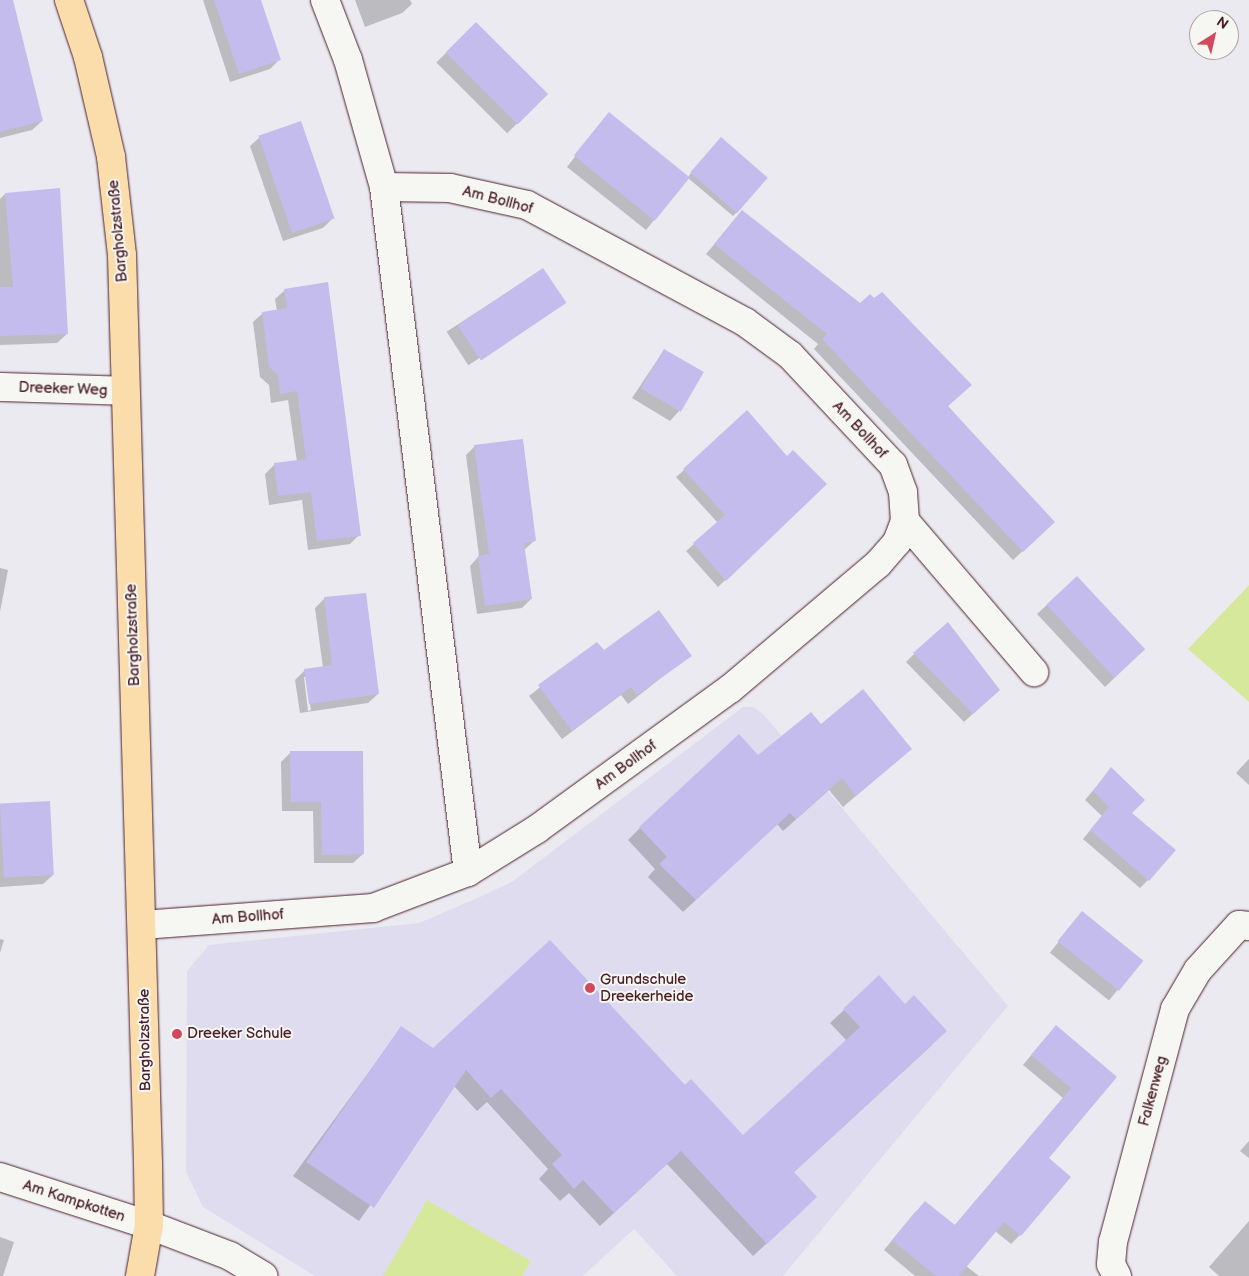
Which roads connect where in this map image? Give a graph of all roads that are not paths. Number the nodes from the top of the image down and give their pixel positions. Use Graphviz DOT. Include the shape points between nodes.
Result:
graph roads {
  1 [pos="69,0"];
  2 [pos="325,0"];
  3 [pos="384,187"];
  4 [pos="0,387"];
  5 [pos="126,391"];
  6 [pos="905,521"];
  7 [pos="1034,672"];
  8 [pos="468,872"];
  9 [pos="142,925"];
  10 [pos="1244,925"];
  11 [pos="0,1177"];
  12 [pos="149,1226"];
  13 [pos="140,1276"];
  14 [pos="263,1276"];
  15 [pos="1117,1276"];
  1 -- 5 [label="main road, Bargholzstraße" via="88,57 111,157 122,255"];
  2 -- 3 [label="street" via="348,60"];
  3 -- 6 [label="street, Am Bollhof" via="450,188 528,205 745,322 790,355 893,465 904,492"];
  3 -- 8 [label="street"];
  4 -- 5 [label="street, Dreeker Weg"];
  5 -- 9 [label="main road, Bargholzstraße"];
  6 -- 7 [label="street"];
  6 -- 8 [label="street, Am Bollhof" via="897,542 878,564 730,689 537,829"];
  8 -- 9 [label="street, Am Bollhof" via="373,908"];
  9 -- 12 [label="main road, Bargholzstraße"];
  10 -- 15 [label="street, Falkenweg" via="1198,970 1175,1009 1113,1242 1111,1264"];
  11 -- 12 [label="street, Am Kampkotten"];
  12 -- 13 [label="main road, Bargholzstraße"];
  12 -- 14 [label="street, Am Kampkotten" via="230,1256"];
}
